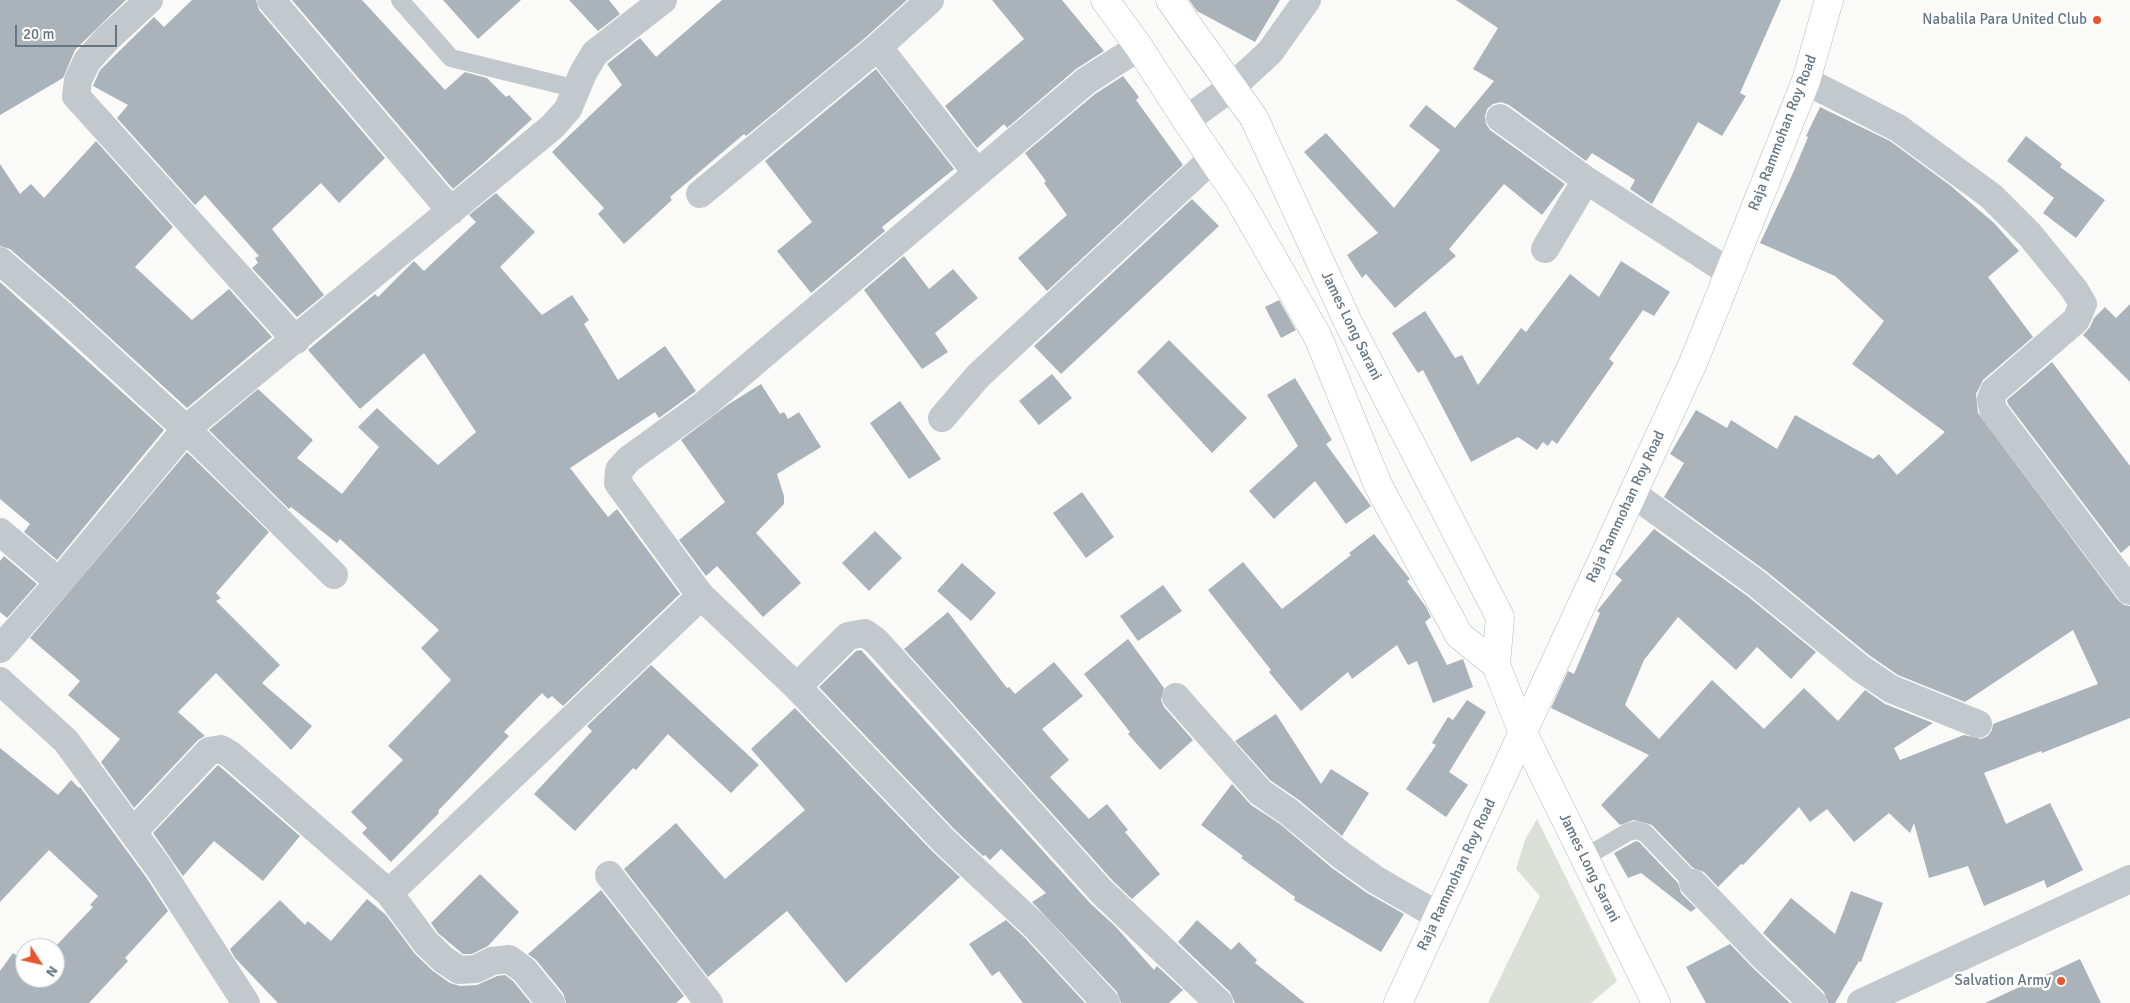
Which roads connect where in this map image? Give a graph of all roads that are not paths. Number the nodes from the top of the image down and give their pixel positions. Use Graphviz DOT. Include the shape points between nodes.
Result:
graph roads {
  1 [pos="149,0"];
  2 [pos="271,0"];
  3 [pos="400,0"];
  4 [pos="663,0"];
  5 [pos="930,0"];
  6 [pos="1105,0"];
  7 [pos="1170,0"];
  8 [pos="1307,0"];
  9 [pos="1829,0"];
  10 [pos="1139,46"];
  11 [pos="878,47"];
  12 [pos="1806,81"];
  13 [pos="1232,87"];
  14 [pos="577,89"];
  15 [pos="1500,118"];
  16 [pos="1186,120"];
  17 [pos="1212,159"];
  18 [pos="977,173"];
  19 [pos="1586,180"];
  20 [pos="700,194"];
  21 [pos="451,211"];
  22 [pos="1545,249"];
  23 [pos="0,261"];
  24 [pos="1729,272"];
  25 [pos="296,340"];
  26 [pos="942,418"];
  27 [pos="186,429"];
  28 [pos="1632,493"];
  29 [pos="0,532"];
  30 [pos="334,575"];
  31 [pos="59,582"];
  32 [pos="2130,591"];
  33 [pos="701,596"];
  34 [pos="0,648"];
  35 [pos="1496,665"];
  36 [pos="2,686"];
  37 [pos="797,687"];
  38 [pos="1176,697"];
  39 [pos="1978,724"];
  40 [pos="1523,733"];
  41 [pos="133,832"];
  42 [pos="1584,858"];
  43 [pos="609,875"];
  44 [pos="2130,879"];
  45 [pos="1693,883"];
  46 [pos="390,893"];
  47 [pos="1437,915"];
  48 [pos="246,1003"];
  49 [pos="552,1003"];
  50 [pos="709,1003"];
  51 [pos="1106,1003"];
  52 [pos="1219,1003"];
  53 [pos="1398,1003"];
  54 [pos="1656,1003"];
  55 [pos="1813,1003"];
  56 [pos="1861,1003"];
  1 -- 25 [label="street" via="87,61 78,80 76,96"];
  2 -- 21 [label="street"];
  3 -- 14 [label="lane" via="451,58"];
  4 -- 14 [label="street" via="595,53 582,73"];
  5 -- 11 [label="street"];
  6 -- 10 [label="main road"];
  7 -- 13 [label="main road, James Long Sarani"];
  8 -- 13 [label="street" via="1270,52"];
  9 -- 12 [label="main road, Raja Rammohan Roy Road"];
  10 -- 16 [label="main road"];
  10 -- 18 [label="street" via="1086,80"];
  11 -- 18 [label="street"];
  11 -- 20 [label="street"];
  12 -- 24 [label="main road, Raja Rammohan Roy Road"];
  12 -- 32 [label="street" via="1898,128 1991,196 2030,235 2074,289 2082,304 2076,320 1994,391 1991,399 1993,410"];
  13 -- 16 [label="street"];
  13 -- 35 [label="main road, James Long Sarani" via="1254,118 1348,322 1500,618"];
  14 -- 21 [label="street" via="568,109 552,127"];
  15 -- 19 [label="street"];
  16 -- 17 [label="main road"];
  17 -- 26 [label="street" via="978,376"];
  17 -- 35 [label="main road" via="1239,199 1318,337 1378,485 1459,635"];
  18 -- 33 [label="street" via="705,404 629,459 619,470 618,483"];
  19 -- 22 [label="street"];
  19 -- 24 [label="street"];
  21 -- 25 [label="street"];
  23 -- 27 [label="street"];
  24 -- 28 [label="main road, Raja Rammohan Roy Road" via="1692,363"];
  25 -- 27 [label="street"];
  27 -- 30 [label="street"];
  27 -- 31 [label="street"];
  28 -- 39 [label="street" via="1756,583 1860,668 1891,689"];
  28 -- 40 [label="main road, Raja Rammohan Roy Road"];
  29 -- 31 [label="street"];
  31 -- 34 [label="street"];
  33 -- 37 [label="street"];
  33 -- 46 [label="street"];
  35 -- 40 [label="main road, James Long Sarani"];
  36 -- 41 [label="street" via="66,741"];
  37 -- 51 [label="street" via="944,841 1036,926"];
  37 -- 52 [label="street" via="848,636 865,633 876,641 1102,892"];
  38 -- 47 [label="street" via="1260,792 1369,875"];
  40 -- 42 [label="main road, James Long Sarani"];
  40 -- 47 [label="main road, Raja Rammohan Roy Road"];
  41 -- 46 [label="street" via="210,751 221,749"];
  41 -- 48 [label="street"];
  42 -- 45 [label="lane" via="1628,832 1645,832"];
  42 -- 54 [label="main road, James Long Sarani"];
  43 -- 50 [label="street"];
  44 -- 56 [label="street"];
  45 -- 55 [label="street" via="1762,956"];
  46 -- 49 [label="street" via="426,943 444,960 459,970 509,959 524,970"];
  47 -- 53 [label="main road, Raja Rammohan Roy Road"];
}
